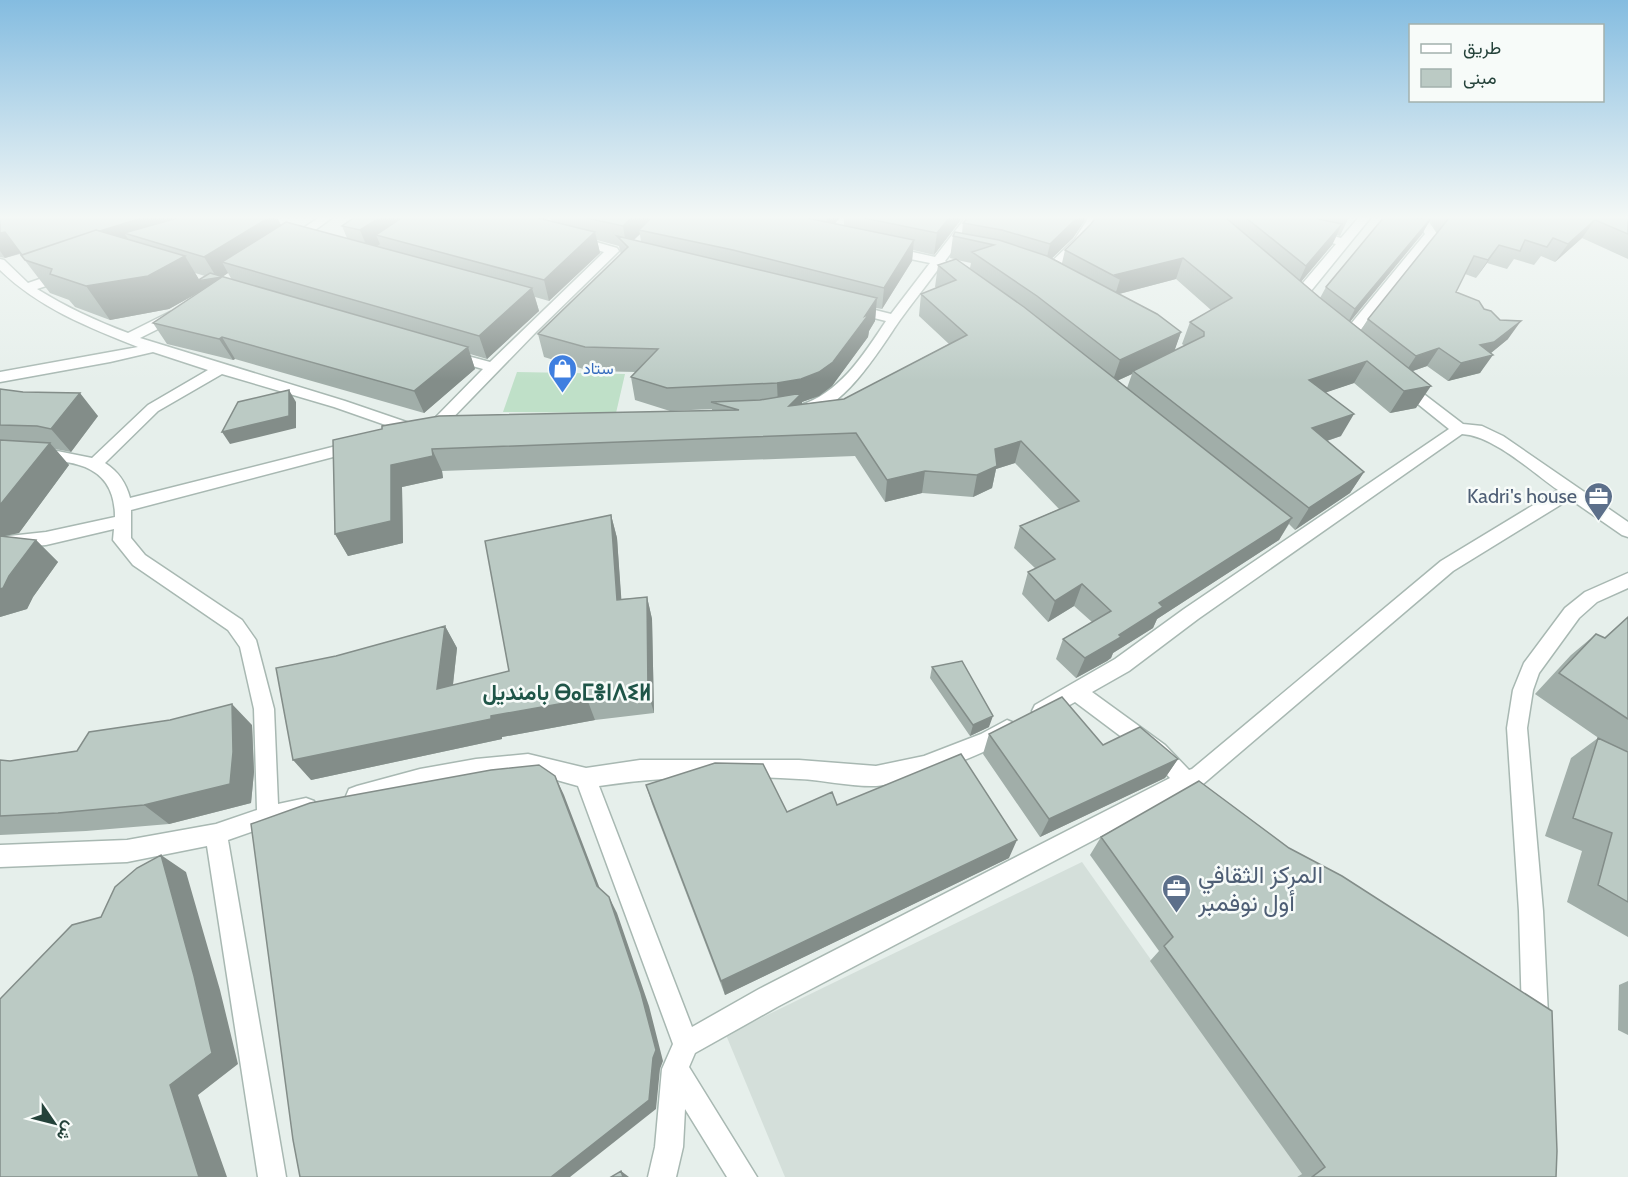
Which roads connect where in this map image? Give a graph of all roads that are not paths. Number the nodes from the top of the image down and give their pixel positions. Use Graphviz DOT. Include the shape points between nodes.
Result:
graph roads {
  1 [pos="7,272"];
  2 [pos="73,272"];
  3 [pos="588,272"];
  4 [pos="929,272"];
  5 [pos="953,272"];
  6 [pos="1324,272"];
  7 [pos="1403,272"];
  8 [pos="973,286"];
  9 [pos="1282,286"];
  10 [pos="27,288"];
  11 [pos="837,304"];
  12 [pos="188,308"];
  13 [pos="894,319"];
  14 [pos="1330,326"];
  15 [pos="129,338"];
  16 [pos="154,348"];
  17 [pos="431,350"];
  18 [pos="221,368"];
  19 [pos="494,368"];
  20 [pos="1387,373"];
  21 [pos="0,377"];
  22 [pos="789,411"];
  23 [pos="459,426"];
  24 [pos="435,427"];
  25 [pos="1459,429"];
  26 [pos="417,431"];
  27 [pos="394,436"];
  28 [pos="373,441"];
  29 [pos="0,454"];
  30 [pos="95,464"];
  31 [pos="1570,490"];
  32 [pos="123,514"];
  33 [pos="1278,528"];
  34 [pos="1628,531"];
  35 [pos="0,543"];
  36 [pos="1297,543"];
  37 [pos="1628,580"];
  38 [pos="1076,692"];
  39 [pos="586,778"];
  40 [pos="1185,781"];
  41 [pos="1212,804"];
  42 [pos="268,816"];
  43 [pos="216,834"];
  44 [pos="0,856"];
  45 [pos="1529,1018"];
  46 [pos="686,1044"];
  47 [pos="675,1069"];
  48 [pos="272,1177"];
  49 [pos="662,1177"];
  50 [pos="743,1177"];
  1 -- 10 [label="street"];
  2 -- 10 [label="street"];
  3 -- 19 [label="street" via="547,307"];
  4 -- 13 [label="street"];
  5 -- 8 [label="street"];
  6 -- 9 [label="street" via="1303,304"];
  7 -- 14 [label="street" via="1351,343"];
  10 -- 15 [label="street" via="60,309"];
  11 -- 13 [label="street"];
  12 -- 15 [label="street"];
  13 -- 22 [label="street" via="833,396 810,408"];
  15 -- 16 [label="street"];
  16 -- 18 [label="street"];
  16 -- 21 [label="street"];
  17 -- 19 [label="street"];
  18 -- 26 [label="street"];
  18 -- 30 [label="street" via="153,408"];
  19 -- 24 [label="street"];
  20 -- 25 [label="street"];
  23 -- 24 [label="street"];
  24 -- 26 [label="street"];
  25 -- 31 [label="street" via="1487,434"];
  25 -- 36 [label="street"];
  26 -- 27 [label="street"];
  28 -- 32 [label="street"];
  29 -- 30 [label="street"];
  30 -- 32 [label="street" via="116,478 123,491"];
  31 -- 34 [label="street"];
  31 -- 40 [label="street" via="1447,566 1199,776"];
  32 -- 35 [label="street" via="53,537"];
  32 -- 42 [label="street" via="122,540 140,560 235,626 249,645 264,709"];
  33 -- 36 [label="street"];
  36 -- 38 [label="street" via="1122,665"];
  37 -- 45 [label="street" via="1591,597 1572,613 1531,669 1522,690 1516,728 1531,911"];
  38 -- 39 [label="street" via="988,740 925,765 876,776 799,769 705,769 640,770"];
  38 -- 40 [label="street" via="1158,752"];
  39 -- 42 [label="street" via="528,763 454,773"];
  39 -- 46 [label="street"];
  40 -- 41 [label="street"];
  40 -- 46 [label="street"];
  42 -- 43 [label="street"];
  43 -- 44 [label="street" via="128,851"];
  43 -- 48 [label="street"];
  46 -- 47 [label="street"];
  47 -- 49 [label="street" via="669,1146"];
  47 -- 50 [label="street"];
}
